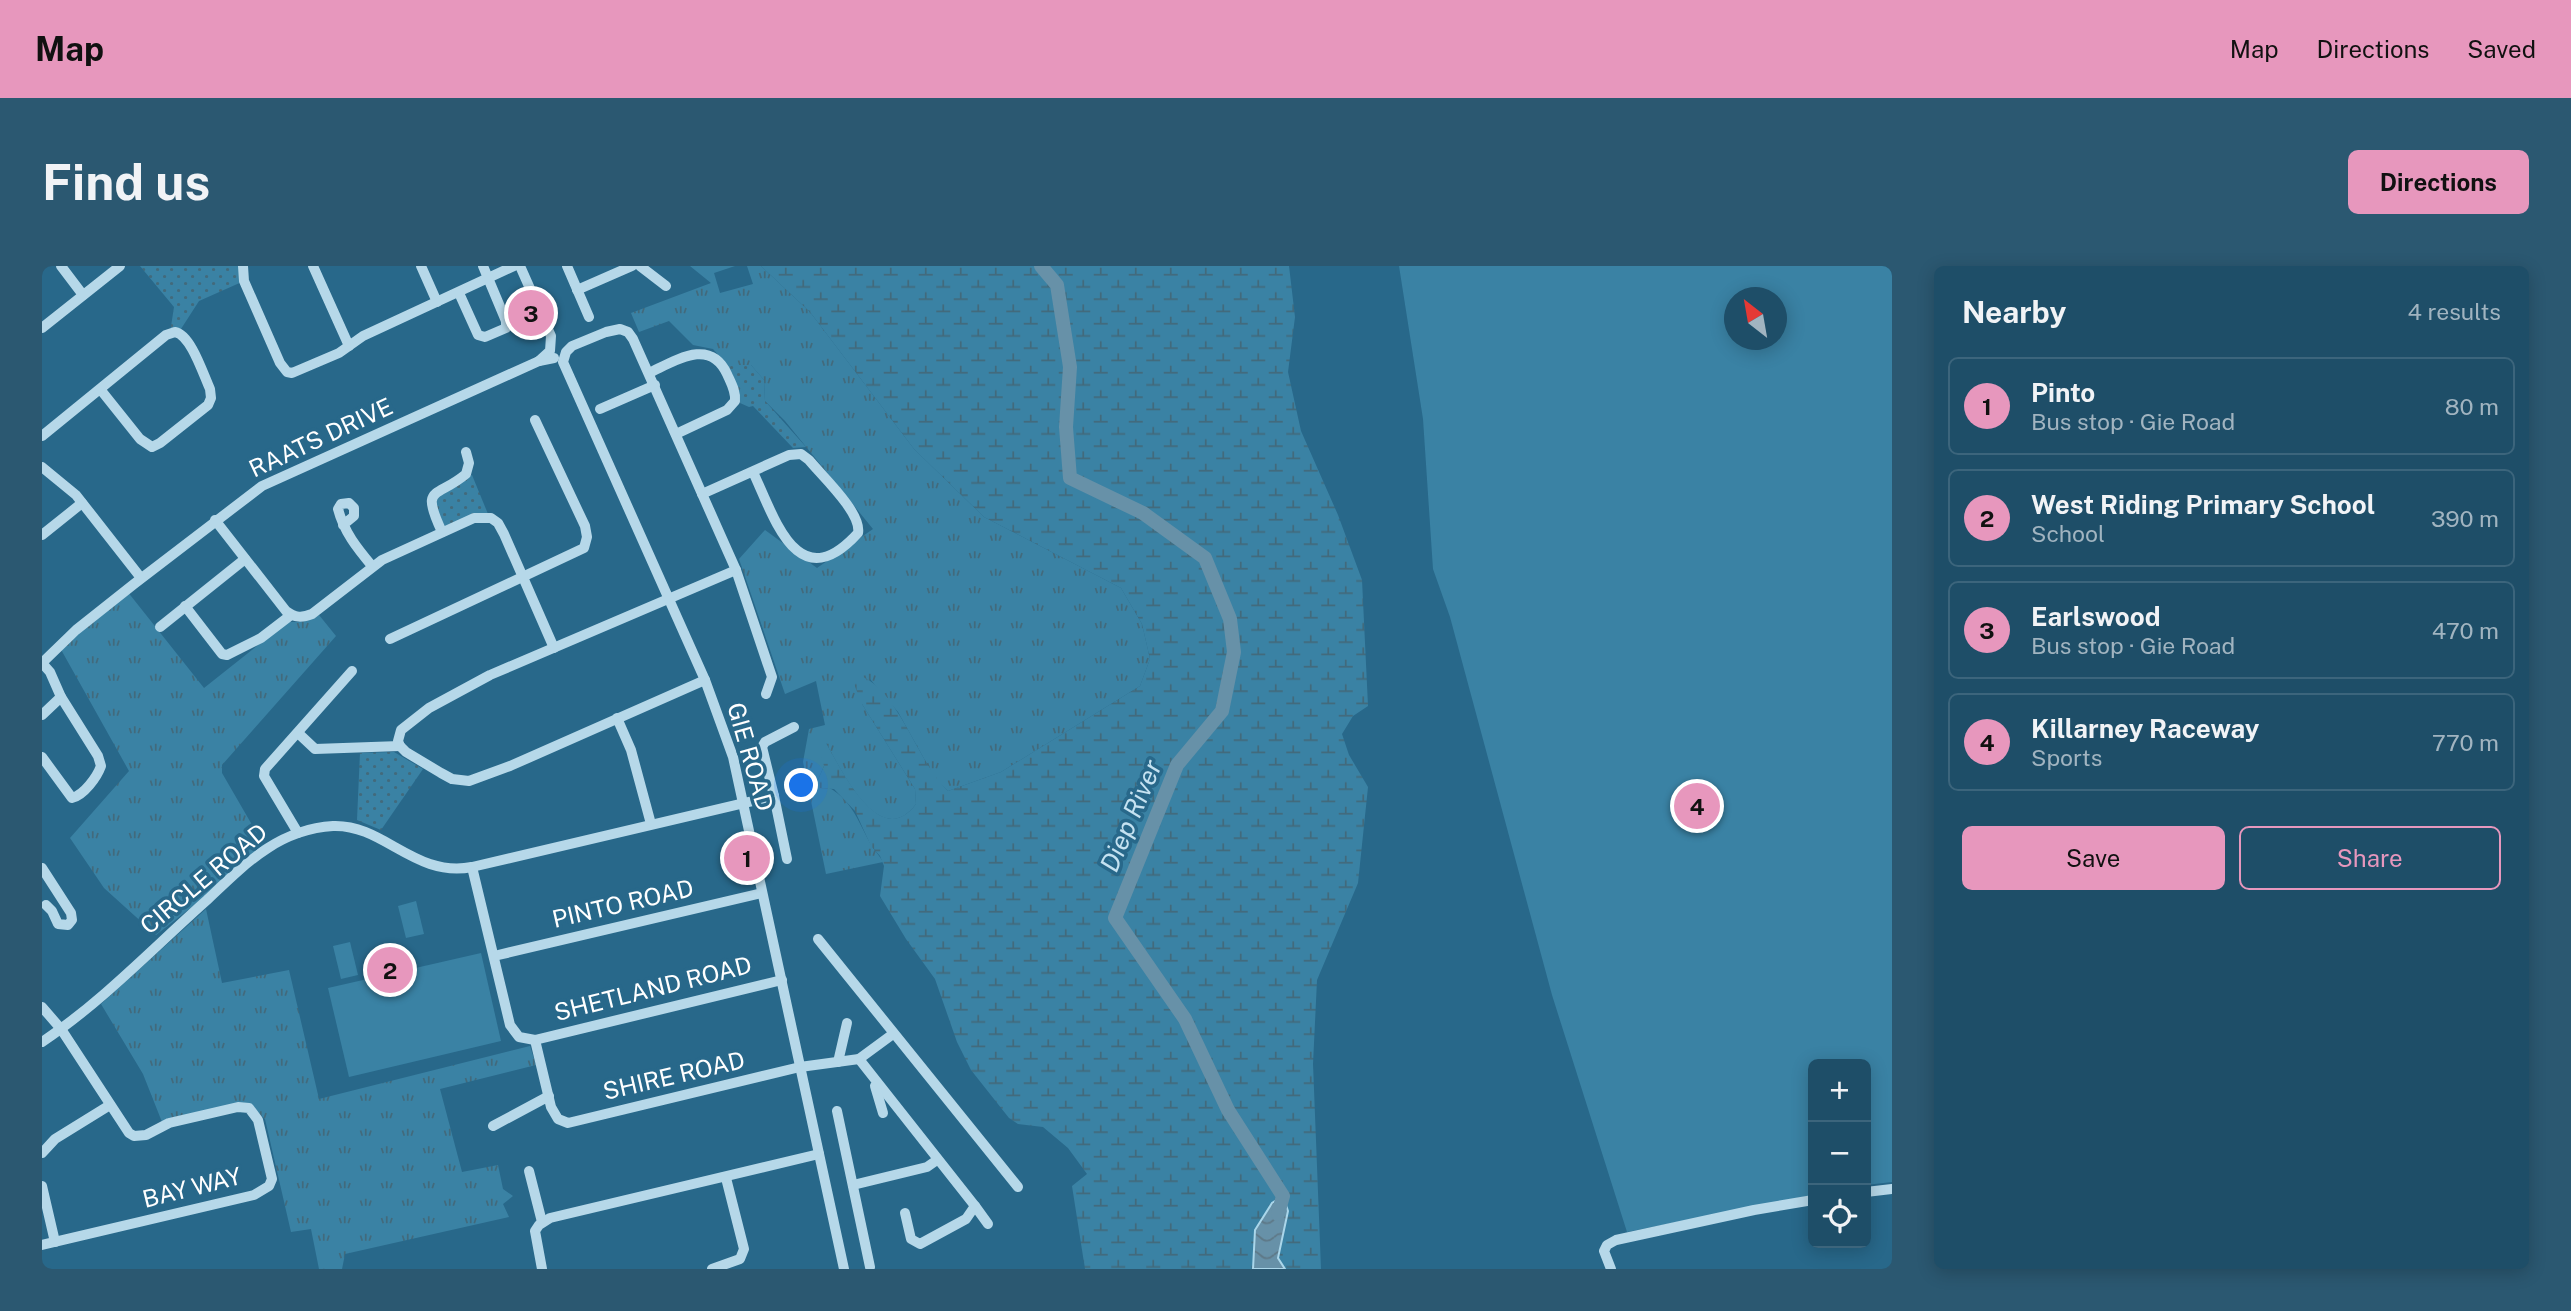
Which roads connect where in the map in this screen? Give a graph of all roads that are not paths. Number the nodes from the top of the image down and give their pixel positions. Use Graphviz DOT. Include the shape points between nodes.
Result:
graph roads {
  1 [pos="61,266"];
  2 [pos="120,266"];
  3 [pos="243,266"];
  4 [pos="313,266"];
  5 [pos="421,266"];
  6 [pos="482,266"];
  7 [pos="567,266"];
  8 [pos="632,266"];
  9 [pos="640,266"];
  10 [pos="518,267"];
  11 [pos="488,279"];
  12 [pos="577,290"];
  13 [pos="459,293"];
  14 [pos="655,293"];
  15 [pos="83,295"];
  16 [pos="437,302"];
  17 [pos="589,317"];
  18 [pos="42,328"];
  19 [pos="349,346"];
  20 [pos="559,350"];
  21 [pos="649,373"];
  22 [pos="655,385"];
  23 [pos="100,389"];
  24 [pos="600,409"];
  25 [pos="536,420"];
  26 [pos="676,434"];
  27 [pos="42,436"];
  28 [pos="466,452"];
  29 [pos="42,467"];
  30 [pos="752,472"];
  31 [pos="702,494"];
  32 [pos="82,503"];
  33 [pos="215,520"];
  34 [pos="343,525"];
  35 [pos="442,532"];
  36 [pos="42,535"];
  37 [pos="245,559"];
  38 [pos="372,566"];
  39 [pos="736,570"];
  40 [pos="523,576"];
  41 [pos="142,578"];
  42 [pos="668,599"];
  43 [pos="185,606"];
  44 [pos="291,615"];
  45 [pos="160,627"];
  46 [pos="390,639"];
  47 [pos="554,648"];
  48 [pos="42,663"];
  49 [pos="352,671"];
  50 [pos="705,680"];
  51 [pos="766,694"];
  52 [pos="61,696"];
  53 [pos="42,715"];
  54 [pos="617,718"];
  55 [pos="794,727"];
  56 [pos="298,733"];
  57 [pos="400,747"];
  58 [pos="42,757"];
  59 [pos="774,796"];
  60 [pos="742,802"];
  61 [pos="651,824"];
  62 [pos="298,833"];
  63 [pos="787,859"];
  64 [pos="472,867"];
  65 [pos="42,868"];
  66 [pos="54,888"];
  67 [pos="762,893"];
  68 [pos="44,906"];
  69 [pos="818,939"];
  70 [pos="494,956"];
  71 [pos="782,980"];
  72 [pos="42,1007"];
  73 [pos="847,1023"];
  74 [pos="61,1029"];
  75 [pos="893,1034"];
  76 [pos="535,1040"];
  77 [pos="42,1042"];
  78 [pos="859,1059"];
  79 [pos="838,1062"];
  80 [pos="800,1067"];
  81 [pos="873,1080"];
  82 [pos="549,1096"];
  83 [pos="110,1105"];
  84 [pos="837,1111"];
  85 [pos="883,1113"];
  86 [pos="493,1126"];
  87 [pos="42,1153"];
  88 [pos="819,1154"];
  89 [pos="937,1160"];
  90 [pos="529,1171"];
  91 [pos="726,1178"];
  92 [pos="853,1185"];
  93 [pos="42,1186"];
  94 [pos="1018,1187"];
  95 [pos="1892,1189"];
  96 [pos="1871,1191"];
  97 [pos="1808,1201"];
  98 [pos="975,1206"];
  99 [pos="905,1213"];
  100 [pos="542,1222"];
  101 [pos="988,1224"];
  102 [pos="55,1242"];
  103 [pos="42,1245"];
  104 [pos="870,1267"];
  105 [pos="542,1269"];
  106 [pos="712,1269"];
  107 [pos="844,1269"];
  108 [pos="1611,1269"];
  1 -- 15 [label="street"];
  2 -- 15 [label="street"];
  3 -- 19 [label="street" via="244,281 287,372 299,372"];
  4 -- 19 [label="street"];
  5 -- 16 [label="street"];
  6 -- 11 [label="street"];
  7 -- 12 [label="street"];
  8 -- 12 [label="street"];
  9 -- 14 [label="street" via="665,285"];
  10 -- 11 [label="street"];
  10 -- 20 [label="street, GIE ROAD"];
  11 -- 13 [label="street"];
  11 -- 13 [label="street" via="506,328 485,337 478,335"];
  12 -- 17 [label="street"];
  13 -- 16 [label="street"];
  15 -- 18 [label="street"];
  16 -- 19 [label="street"];
  20 -- 21 [label="street, RAATS DRIVE" via="613,330 624,331 633,339"];
  20 -- 33 [label="street, RAATS DRIVE" via="274,479"];
  20 -- 42 [label="street, GIE ROAD"];
  21 -- 22 [label="street"];
  21 -- 26 [label="street" via="690,355 706,354 724,368 733,388 734,401 727,410"];
  22 -- 24 [label="street"];
  22 -- 26 [label="street"];
  23 -- 23 [label="street" via="175,332 188,342 211,398 152,447 140,439"];
  23 -- 27 [label="street"];
  25 -- 40 [label="street" via="587,537 579,552"];
  26 -- 31 [label="street"];
  28 -- 35 [label="street" via="466,474 437,490 432,499"];
  29 -- 32 [label="street"];
  30 -- 30 [label="street" via="789,455 804,455 853,512 858,533 827,557 806,557 783,537"];
  30 -- 31 [label="street"];
  31 -- 39 [label="street"];
  32 -- 36 [label="street"];
  32 -- 41 [label="street"];
  33 -- 37 [label="street"];
  33 -- 41 [label="street, RAATS DRIVE"];
  34 -- 38 [label="street"];
  35 -- 38 [label="street"];
  35 -- 40 [label="street" via="474,518 491,518 504,534"];
  37 -- 43 [label="street"];
  37 -- 44 [label="street"];
  38 -- 44 [label="street" via="312,614"];
  39 -- 42 [label="street"];
  39 -- 51 [label="street" via="772,677"];
  40 -- 46 [label="street"];
  40 -- 47 [label="street"];
  41 -- 48 [label="street, RAATS DRIVE"];
  42 -- 47 [label="street"];
  42 -- 50 [label="street, GIE ROAD"];
  43 -- 44 [label="street" via="227,656"];
  43 -- 45 [label="street"];
  47 -- 57 [label="street" via="429,708 399,732"];
  48 -- 52 [label="street"];
  49 -- 56 [label="street"];
  50 -- 54 [label="street"];
  50 -- 60 [label="street, GIE ROAD" via="725,732"];
  52 -- 53 [label="street"];
  52 -- 58 [label="street" via="98,756 101,769 72,798"];
  54 -- 57 [label="street" via="469,781 452,779"];
  54 -- 61 [label="street" via="631,750"];
  55 -- 59 [label="street" via="762,747"];
  56 -- 57 [label="street" via="315,749"];
  56 -- 62 [label="street" via="265,769 264,776"];
  59 -- 60 [label="street, CIRCLE ROAD"];
  59 -- 63 [label="street"];
  60 -- 61 [label="street, CIRCLE ROAD"];
  60 -- 67 [label="street, GIE ROAD"];
  61 -- 64 [label="street, CIRCLE ROAD"];
  62 -- 64 [label="street, CIRCLE ROAD" via="342,826 432,866"];
  62 -- 74 [label="street, CIRCLE ROAD" via="260,853"];
  64 -- 70 [label="street"];
  65 -- 66 [label="street"];
  66 -- 68 [label="street"];
  66 -- 68 [label="street" via="72,920 68,925 58,924"];
  67 -- 70 [label="street, PINTO ROAD"];
  67 -- 71 [label="street, GIE ROAD"];
  69 -- 75 [label="street"];
  70 -- 76 [label="street" via="510,1025 519,1037"];
  71 -- 76 [label="street, SHETLAND ROAD"];
  71 -- 80 [label="street, GIE ROAD"];
  72 -- 74 [label="street, BAY WAY"];
  73 -- 79 [label="street"];
  74 -- 77 [label="street, CIRCLE ROAD"];
  74 -- 83 [label="street, BAY WAY"];
  75 -- 78 [label="street"];
  75 -- 94 [label="street"];
  76 -- 82 [label="street"];
  78 -- 79 [label="street, SHIRE ROAD"];
  78 -- 81 [label="street"];
  79 -- 80 [label="street, SHIRE ROAD"];
  80 -- 82 [label="street, SHIRE ROAD" via="568,1123 558,1119"];
  80 -- 88 [label="street, GIE ROAD"];
  81 -- 85 [label="street"];
  81 -- 89 [label="street"];
  82 -- 86 [label="street"];
  83 -- 87 [label="street" via="55,1139"];
  83 -- 102 [label="street, BAY WAY" via="134,1136 169,1123 249,1108 258,1120 271,1183 254,1195"];
  84 -- 92 [label="street"];
  88 -- 91 [label="street"];
  88 -- 107 [label="street, GIE ROAD"];
  89 -- 92 [label="street" via="928,1167"];
  89 -- 98 [label="street"];
  90 -- 100 [label="street"];
  91 -- 100 [label="street"];
  91 -- 106 [label="street" via="744,1249 740,1259"];
  92 -- 104 [label="street"];
  93 -- 102 [label="street"];
  95 -- 96 [label="street"];
  97 -- 108 [label="street" via="1616,1240 1604,1251"];
  98 -- 99 [label="street" via="967,1219 920,1244 911,1239"];
  98 -- 101 [label="street"];
  100 -- 105 [label="street" via="535,1235"];
  102 -- 103 [label="street, BAY WAY"];
}
